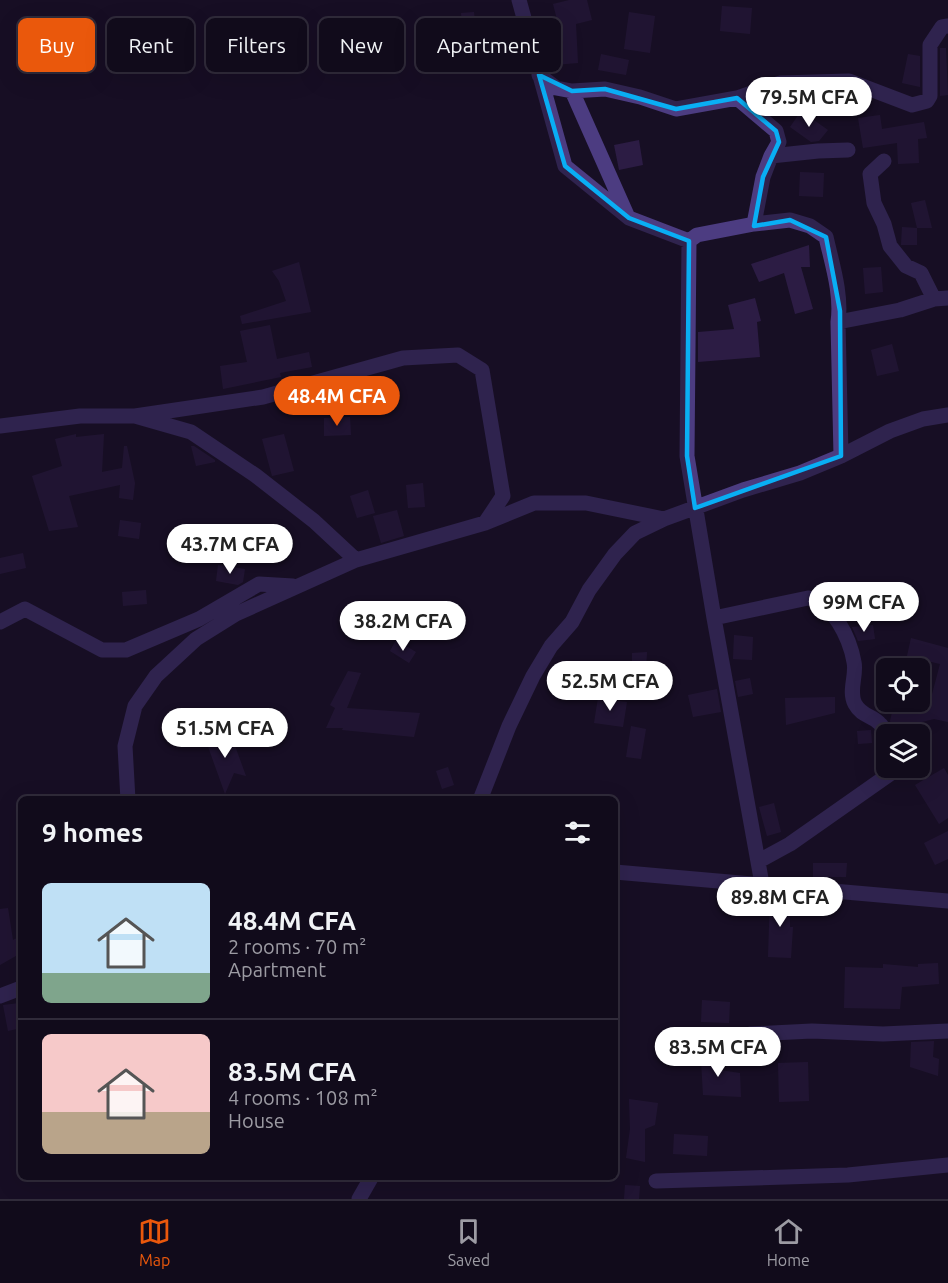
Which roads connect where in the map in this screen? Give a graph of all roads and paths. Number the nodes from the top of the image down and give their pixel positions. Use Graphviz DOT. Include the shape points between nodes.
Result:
graph roads {
  1 [pos="519,0"];
  2 [pos="948,26"];
  3 [pos="539,75"];
  4 [pos="572,92"];
  5 [pos="737,98"];
  6 [pos="848,150"];
  7 [pos="771,156"];
  8 [pos="884,161"];
  9 [pos="629,218"];
  10 [pos="754,224"];
  11 [pos="689,241"];
  12 [pos="941,298"];
  13 [pos="838,322"];
  14 [pos="948,415"];
  15 [pos="135,416"];
  16 [pos="0,426"];
  17 [pos="841,456"];
  18 [pos="695,508"];
  19 [pos="664,519"];
  20 [pos="485,523"];
  21 [pos="356,560"];
  22 [pos="296,586"];
  23 [pos="714,618"];
  24 [pos="0,622"];
  25 [pos="880,724"];
  26 [pos="884,778"];
  27 [pos="128,796"];
  28 [pos="482,796"];
  29 [pos="759,861"];
  30 [pos="618,872"];
  31 [pos="762,884"];
  32 [pos="948,901"];
  33 [pos="18,989"];
  34 [pos="0,996"];
  35 [pos="948,1031"];
  36 [pos="750,1034"];
  37 [pos="948,1165"];
  38 [pos="370,1180"];
  39 [pos="656,1181"];
  40 [pos="359,1199"];
  1 -- 3 [label="street"];
  2 -- 5 [label="street" via="942,27 930,45 930,96 920,105 849,81 780,83"];
  3 -- 4 [label="street" via="556,88"];
  3 -- 9 [label="street" via="565,166"];
  4 -- 5 [label="street" via="605,89 676,109"];
  4 -- 9 [label="street"];
  5 -- 7 [label="street" via="776,130 779,142"];
  6 -- 7 [label="street"];
  7 -- 10 [label="street"];
  8 -- 12 [label="street" via="870,174 874,203 890,246 906,266 921,273"];
  9 -- 11 [label="street"];
  10 -- 11 [label="street" via="698,235"];
  10 -- 13 [label="street" via="789,220 810,226 826,237 840,311"];
  11 -- 18 [label="street" via="687,456"];
  12 -- 13 [label="street"];
  13 -- 17 [label="street"];
  14 -- 17 [label="street" via="890,431"];
  15 -- 16 [label="street" via="80,416"];
  15 -- 20 [label="street" via="263,397 403,358 458,355 482,370 503,496"];
  15 -- 21 [label="street" via="191,432 255,475"];
  17 -- 18 [label="street"];
  18 -- 19 [label="street"];
  18 -- 23 [label="street"];
  19 -- 20 [label="street" via="586,503 534,503"];
  19 -- 28 [label="street" via="635,532 615,554 572,622 551,646 509,726"];
  20 -- 21 [label="street"];
  21 -- 22 [label="street"];
  22 -- 24 [label="street" via="259,584 199,619 126,650 102,650 25,609"];
  22 -- 27 [label="street" via="236,614 196,639 156,676 135,706 127,734"];
  23 -- 25 [label="street" via="817,599 837,617 846,637 855,664 854,702 863,715"];
  23 -- 29 [label="street"];
  26 -- 29 [label="street"];
  29 -- 31 [label="street"];
  30 -- 31 [label="street"];
  31 -- 32 [label="street"];
  33 -- 34 [label="street"];
  35 -- 36 [label="street" via="883,1034 812,1030"];
  37 -- 39 [label="street" via="848,1175"];
  38 -- 40 [label="street"];
}
